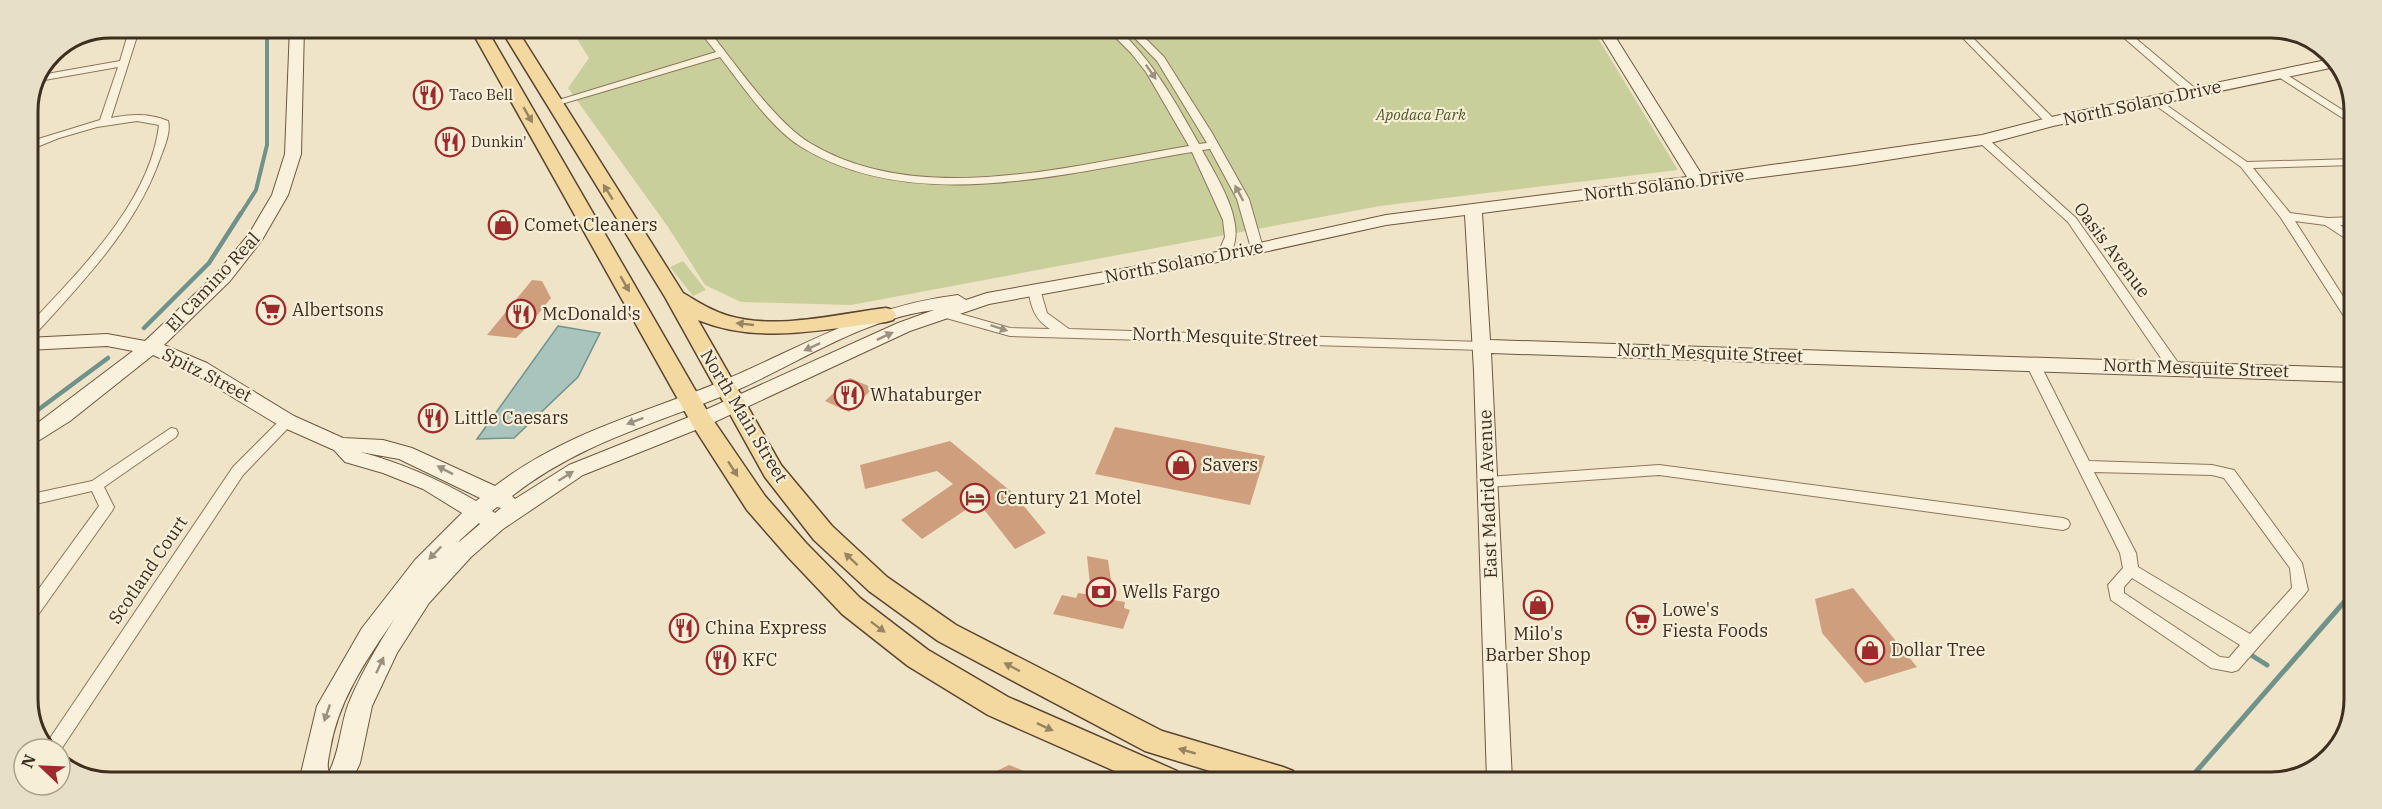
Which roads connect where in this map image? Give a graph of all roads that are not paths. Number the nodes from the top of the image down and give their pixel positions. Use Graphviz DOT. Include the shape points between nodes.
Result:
graph roads {
  1 [pos="132,38"];
  2 [pos="297,38"];
  3 [pos="484,38"];
  4 [pos="502,38"];
  5 [pos="514,38"];
  6 [pos="710,38"];
  7 [pos="1121,38"];
  8 [pos="1140,38"];
  9 [pos="1609,38"];
  10 [pos="1968,38"];
  11 [pos="2129,38"];
  12 [pos="722,53"];
  13 [pos="524,54"];
  14 [pos="124,63"];
  15 [pos="2327,64"];
  16 [pos="2281,74"];
  17 [pos="46,77"];
  18 [pos="2193,92"];
  19 [pos="2155,100"];
  20 [pos="554,103"];
  21 [pos="2344,116"];
  22 [pos="2050,122"];
  23 [pos="103,124"];
  24 [pos="1983,140"];
  25 [pos="38,143"];
  26 [pos="1213,145"];
  27 [pos="1195,149"];
  28 [pos="2344,162"];
  29 [pos="2245,165"];
  30 [pos="1698,181"];
  31 [pos="1473,208"];
  32 [pos="2286,216"];
  33 [pos="2344,221"];
  34 [pos="2328,222"];
  35 [pos="2344,233"];
  36 [pos="1257,248"];
  37 [pos="1223,256"];
  38 [pos="1034,289"];
  39 [pos="675,297"];
  40 [pos="987,298"];
  41 [pos="2344,307"];
  42 [pos="943,313"];
  43 [pos="886,315"];
  44 [pos="38,323"];
  45 [pos="1068,332"];
  46 [pos="38,343"];
  47 [pos="1482,346"];
  48 [pos="150,348"];
  49 [pos="2032,362"];
  50 [pos="2174,367"];
  51 [pos="2344,375"];
  52 [pos="731,395"];
  53 [pos="696,410"];
  54 [pos="287,421"];
  55 [pos="38,433"];
  56 [pos="171,433"];
  57 [pos="341,445"];
  58 [pos="2084,466"];
  59 [pos="1488,482"];
  60 [pos="96,484"];
  61 [pos="497,497"];
  62 [pos="38,498"];
  63 [pos="516,507"];
  64 [pos="486,518"];
  65 [pos="2063,524"];
  66 [pos="2131,570"];
  67 [pos="38,602"];
  68 [pos="2251,644"];
  69 [pos="60,737"];
  70 [pos="1155,742"];
  71 [pos="314,772"];
  72 [pos="343,772"];
  73 [pos="1144,772"];
  74 [pos="1157,772"];
  75 [pos="1256,772"];
  76 [pos="1499,772"];
  1 -- 14 [label="street"];
  2 -- 48 [label="street, El Camino Real" via="293,154 279,200 261,231 222,277"];
  3 -- 53 [label="main road, North Main Street, one-way"];
  4 -- 13 [label="main road" via="510,51"];
  5 -- 13 [label="main road, North Main Street"];
  6 -- 12 [label="street"];
  7 -- 27 [label="street, one-way" via="1156,80"];
  8 -- 26 [label="street" via="1161,59"];
  9 -- 30 [label="street"];
  10 -- 22 [label="street"];
  11 -- 18 [label="street"];
  12 -- 20 [label="street"];
  12 -- 27 [label="street" via="773,116 804,145 843,163 891,176 942,182 997,181"];
  13 -- 20 [label="main road, North Main Street"];
  14 -- 17 [label="street"];
  14 -- 23 [label="street"];
  15 -- 16 [label="street, North Solano Drive"];
  16 -- 18 [label="street, North Solano Drive"];
  16 -- 21 [label="street"];
  18 -- 19 [label="street, North Solano Drive"];
  19 -- 22 [label="street, North Solano Drive"];
  19 -- 29 [label="street"];
  39 -- 20 [label="main road, North Main Street, one-way"];
  22 -- 24 [label="street, North Solano Drive"];
  23 -- 25 [label="street"];
  23 -- 44 [label="street" via="150,117 164,125 143,189 124,221 82,277"];
  24 -- 30 [label="street, North Solano Drive"];
  24 -- 50 [label="street, Oasis Avenue" via="2072,220"];
  26 -- 27 [label="street"];
  36 -- 26 [label="street, one-way" via="1243,199"];
  27 -- 37 [label="street" via="1230,225 1230,240"];
  28 -- 29 [label="street"];
  29 -- 32 [label="street"];
  30 -- 31 [label="street, North Solano Drive"];
  31 -- 36 [label="street, North Solano Drive" via="1386,220"];
  31 -- 47 [label="street, East Madrid Avenue"];
  32 -- 34 [label="street"];
  32 -- 41 [label="street"];
  33 -- 34 [label="street"];
  34 -- 35 [label="street"];
  36 -- 37 [label="street, North Solano Drive"];
  37 -- 38 [label="street, North Solano Drive"];
  38 -- 40 [label="street, North Solano Drive"];
  38 -- 45 [label="street, North Mesquite Street" via="1037,312 1048,323"];
  43 -- 39 [label="main road, one-way" via="772,327 709,316"];
  39 -- 52 [label="main road, North Main Street"];
  40 -- 42 [label="street, North Solano Drive"];
  40 -- 43 [label="street, North Solano Drive" via="925,303"];
  42 -- 45 [label="street, North Mesquite Street, one-way" via="1010,332"];
  52 -- 42 [label="street, North Solano Drive, one-way"];
  43 -- 52 [label="street, North Solano Drive, one-way"];
  45 -- 47 [label="street, North Mesquite Street"];
  46 -- 48 [label="street, Spitz Street" via="107,340"];
  47 -- 49 [label="street, North Mesquite Street"];
  47 -- 59 [label="street, East Madrid Avenue"];
  48 -- 54 [label="street, Spitz Street" via="200,368"];
  48 -- 55 [label="street, El Camino Real"];
  49 -- 50 [label="street, North Mesquite Street"];
  49 -- 58 [label="street"];
  50 -- 51 [label="street, North Mesquite Street"];
  52 -- 53 [label="street, North Solano Drive"];
  70 -- 52 [label="main road, North Main Street, one-way" via="947,633 878,584 823,532 774,471"];
  53 -- 61 [label="street, one-way" via="593,436 555,456"];
  63 -- 53 [label="street, one-way" via="576,470"];
  53 -- 73 [label="main road, North Main Street, one-way" via="756,503 850,606 918,658 998,706"];
  54 -- 57 [label="street, Spitz Street"];
  54 -- 69 [label="street, Scotland Court" via="238,471"];
  56 -- 60 [label="street"];
  61 -- 57 [label="street, Spitz Street, one-way" via="430,463 362,442"];
  57 -- 64 [label="street, Spitz Street" via="352,457 430,484"];
  58 -- 66 [label="street" via="2128,553"];
  58 -- 68 [label="street" via="2221,471 2234,479 2296,567 2301,581 2300,590"];
  59 -- 65 [label="street" via="1659,470"];
  59 -- 76 [label="street, East Madrid Avenue"];
  60 -- 62 [label="street"];
  60 -- 67 [label="street" via="107,507"];
  61 -- 63 [label="street, Spitz Street"];
  61 -- 64 [label="street"];
  63 -- 64 [label="street"];
  64 -- 71 [label="street, one-way" via="454,533 404,585 364,643 327,711"];
  72 -- 64 [label="street, one-way" via="360,706 389,647 422,597"];
  66 -- 68 [label="street"];
  66 -- 68 [label="street" via="2116,585 2116,597 2217,663 2232,664"];
  70 -- 74 [label="main road"];
  75 -- 70 [label="main road, North Main Street, one-way"];
}
